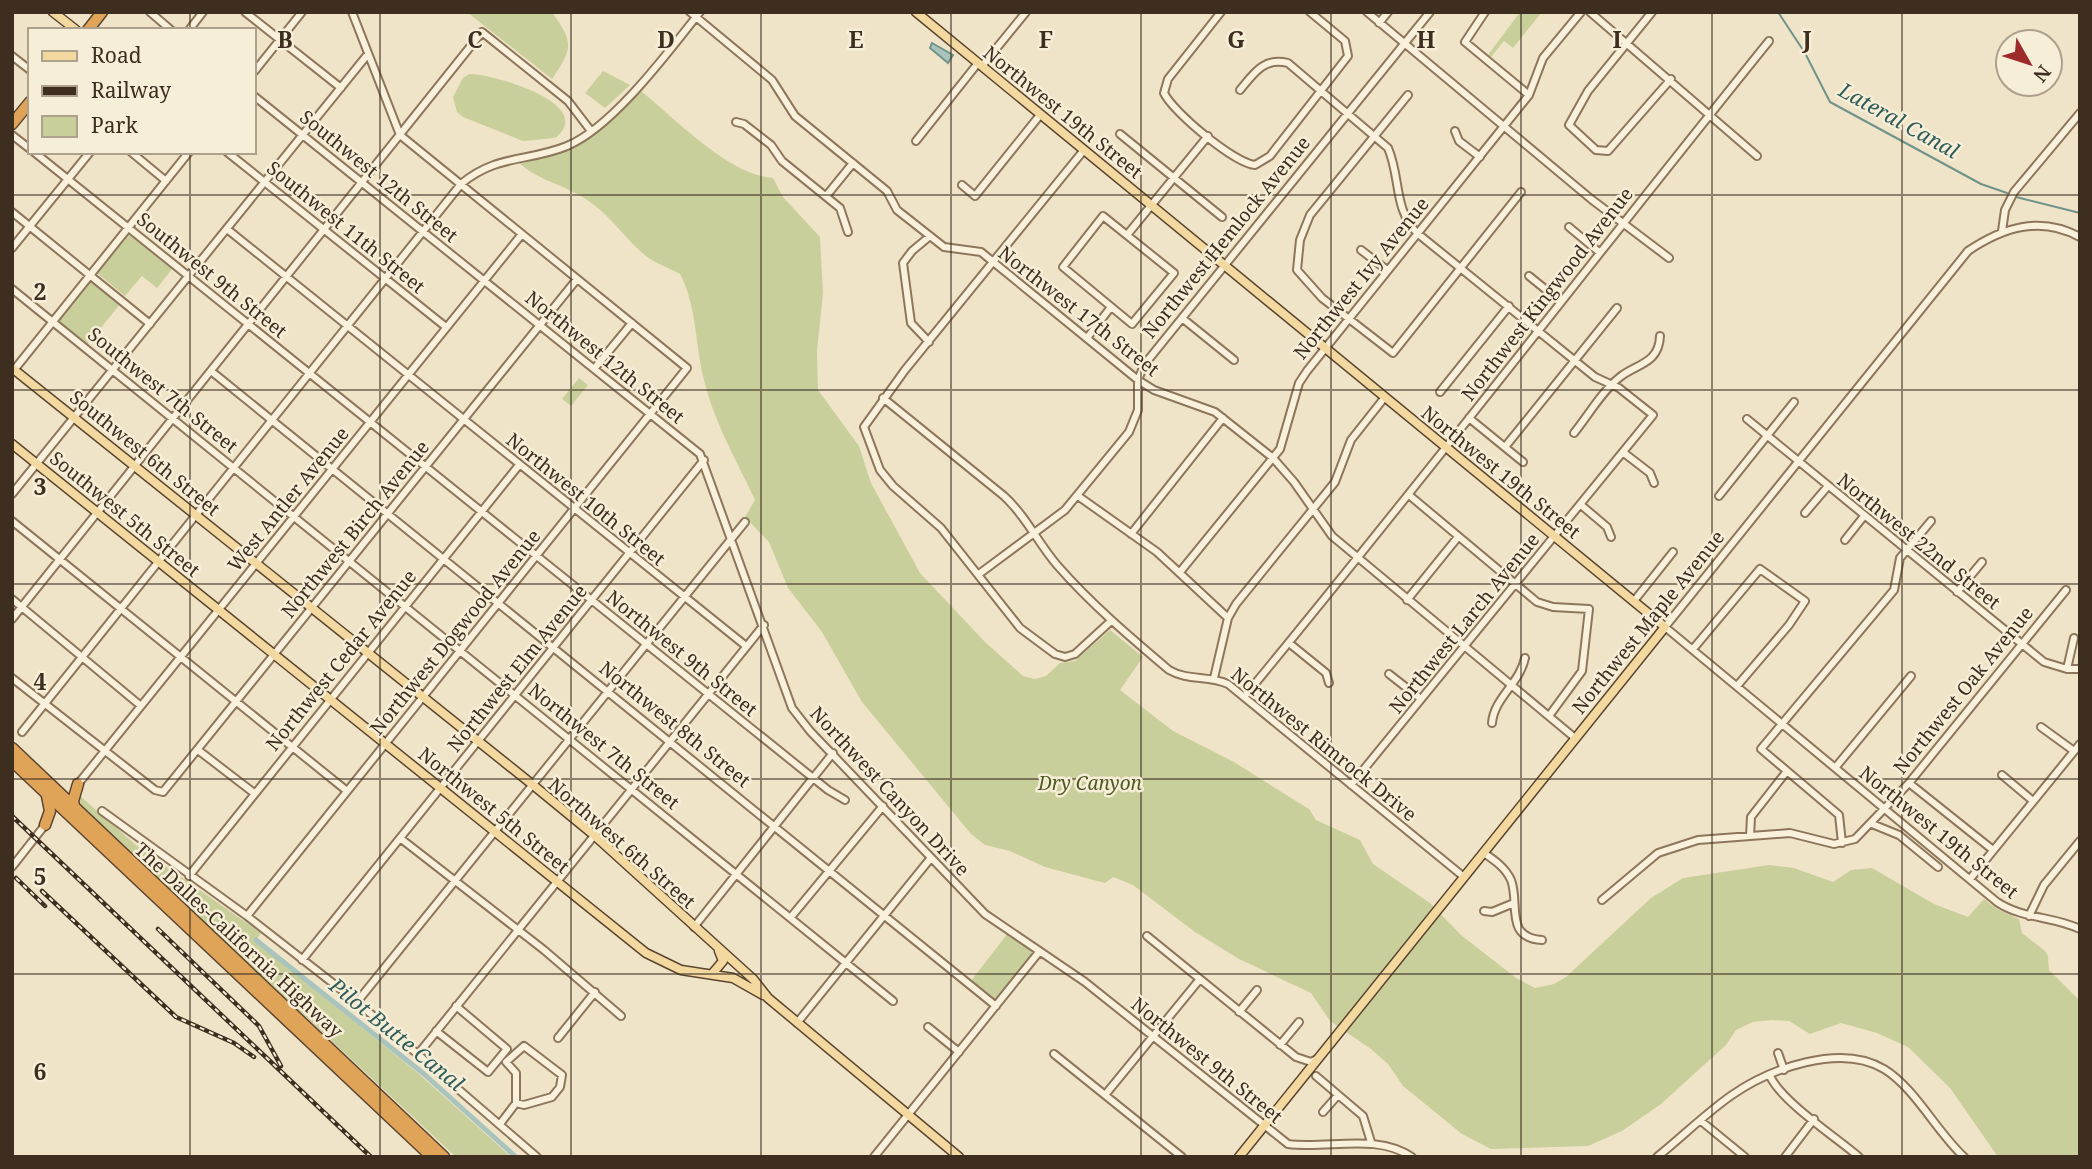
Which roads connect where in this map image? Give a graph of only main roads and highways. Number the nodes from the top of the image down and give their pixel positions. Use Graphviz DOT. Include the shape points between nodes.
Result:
graph roads {
  1 [pos="53,12"];
  2 [pos="102,12"];
  3 [pos="916,12"];
  4 [pos="73,28"];
  5 [pos="90,28"];
  6 [pos="28,104"];
  7 [pos="12,124"];
  8 [pos="13,370"];
  9 [pos="12,444"];
  10 [pos="257,562"];
  11 [pos="219,609"];
  12 [pos="1665,626"];
  13 [pos="12,748"];
  14 [pos="12,761"];
  15 [pos="51,793"];
  16 [pos="73,815"];
  17 [pos="718,948"];
  18 [pos="712,974"];
  19 [pos="768,998"];
  20 [pos="432,1157"];
  21 [pos="444,1157"];
  22 [pos="959,1157"];
  23 [pos="1239,1157"];
  1 -- 4 [label="main road"];
  2 -- 5 [label="highway"];
  3 -- 12 [label="main road, Northwest 19th Street"];
  6 -- 7 [label="highway"];
  8 -- 10 [label="main road, Southwest 6th Street"];
  9 -- 11 [label="main road, Southwest 5th Street"];
  10 -- 17 [label="main road, Northwest 6th Street" via="594,835"];
  11 -- 18 [label="main road, Northwest 5th Street" via="663,964"];
  12 -- 23 [label="main road, Northwest Maple Avenue"];
  13 -- 15 [label="highway, The Dalles-California Highway"];
  14 -- 15 [label="highway, The Dalles-California Highway"];
  15 -- 16 [label="highway, The Dalles-California Highway"];
  15 -- 16 [label="highway" via="78,784"];
  15 -- 16 [label="highway" via="45,825"];
  16 -- 20 [label="highway, The Dalles-California Highway"];
  16 -- 21 [label="highway, The Dalles-California Highway"];
  17 -- 18 [label="main road" via="723,961"];
  17 -- 19 [label="main road, Northwest 6th Street"];
  18 -- 19 [label="main road, Northwest 5th Street" via="733,978"];
  19 -- 22 [label="main road, Northwest 6th Street"];
}
